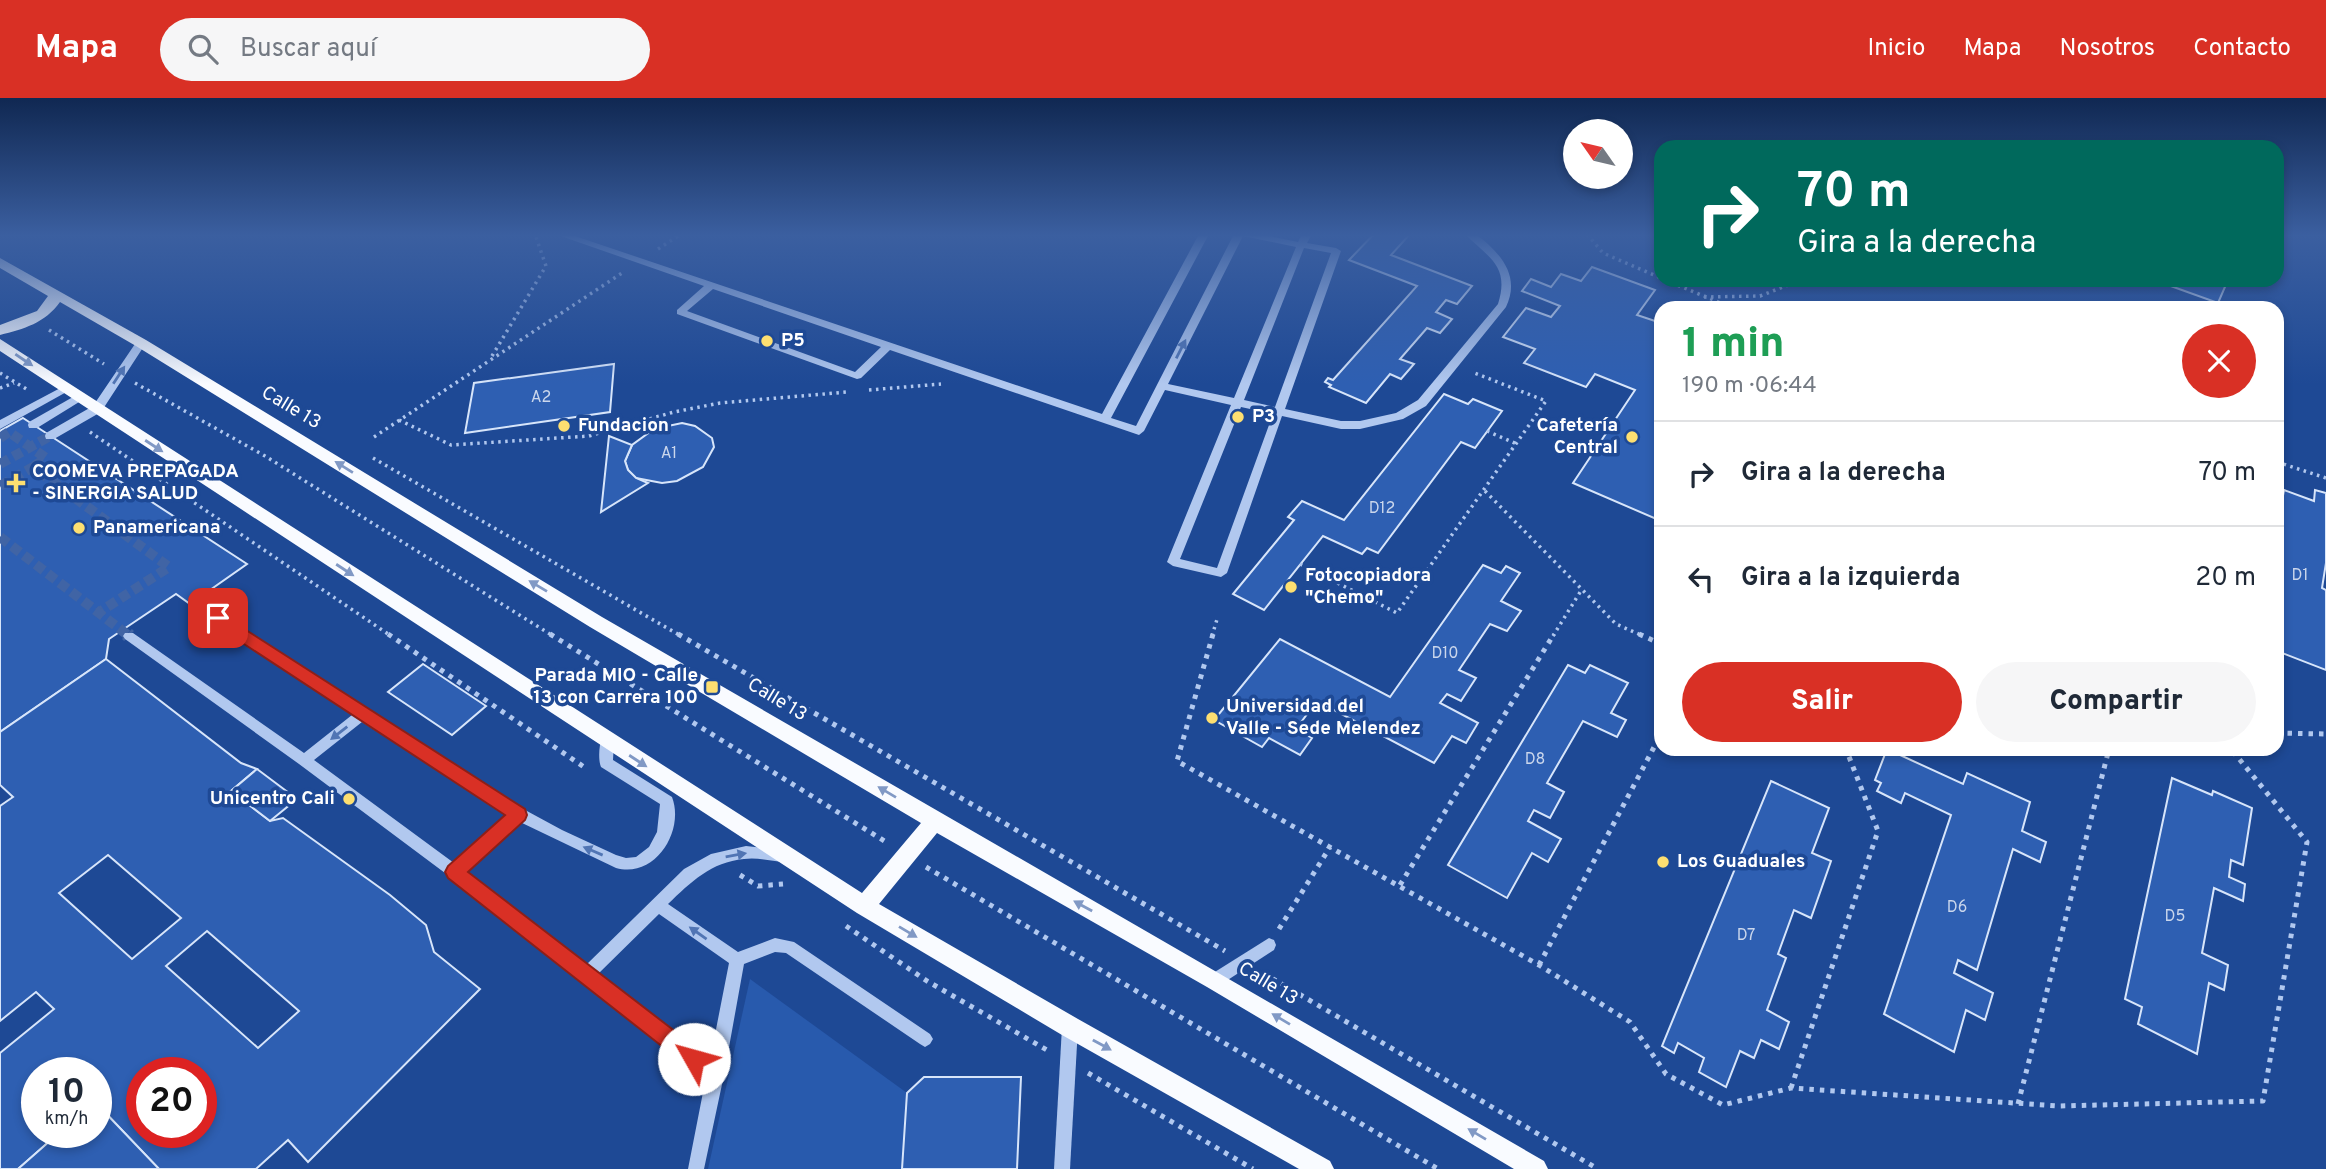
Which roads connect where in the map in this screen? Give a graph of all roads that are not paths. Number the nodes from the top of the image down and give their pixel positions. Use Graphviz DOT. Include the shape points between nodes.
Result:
graph roads {
  1 [pos="40,284"];
  2 [pos="709,284"];
  3 [pos="1177,284"];
  4 [pos="1214,284"];
  5 [pos="1286,284"];
  6 [pos="1324,284"];
  7 [pos="1508,284"];
  8 [pos="712,285"];
  9 [pos="56,293"];
  10 [pos="0,330"];
  11 [pos="141,343"];
  12 [pos="0,344"];
  13 [pos="887,346"];
  14 [pos="1162,386"];
  15 [pos="66,388"];
  16 [pos="80,397"];
  17 [pos="1238,405"];
  18 [pos="97,409"];
  19 [pos="1279,412"];
  20 [pos="1104,420"];
  21 [pos="0,425"];
  22 [pos="33,425"];
  23 [pos="1139,432"];
  24 [pos="50,436"];
  25 [pos="218,618"];
  26 [pos="129,636"];
  27 [pos="362,715"];
  28 [pos="607,741"];
  29 [pos="304,760"];
  30 [pos="519,815"];
  31 [pos="935,821"];
  32 [pos="788,856"];
  33 [pos="454,872"];
  34 [pos="658,905"];
  35 [pos="864,906"];
  36 [pos="1269,945"];
  37 [pos="737,960"];
  38 [pos="587,975"];
  39 [pos="1215,980"];
  40 [pos="1070,1027"];
  41 [pos="925,1039"];
  42 [pos="716,1076"];
  43 [pos="696,1169"];
  44 [pos="1062,1169"];
  45 [pos="1322,1169"];
  46 [pos="1536,1169"];
  1 -- 9 [label="main road, Calle 13"];
  2 -- 8 [label="lane"];
  3 -- 20 [label="street"];
  14 -- 4 [label="lane, one-way"];
  5 -- 17 [label="street"];
  6 -- 19 [label="lane"];
  7 -- 19 [label="street" via="1503,305 1422,404 1399,416 1360,425"];
  8 -- 13 [label="lane"];
  8 -- 13 [label="street" via="680,312 857,376"];
  9 -- 10 [label="main road" via="46,311"];
  9 -- 11 [label="main road, Calle 13"];
  18 -- 11 [label="street, one-way"];
  31 -- 11 [label="main road, Calle 13, one-way" via="596,622"];
  12 -- 15 [label="main road, one-way"];
  13 -- 20 [label="street"];
  14 -- 17 [label="street"];
  14 -- 23 [label="lane"];
  15 -- 16 [label="main road"];
  15 -- 21 [label="street"];
  16 -- 18 [label="main road"];
  16 -- 22 [label="street"];
  17 -- 19 [label="street"];
  17 -- 19 [label="street" via="1173,562 1221,573"];
  18 -- 24 [label="street"];
  18 -- 28 [label="main road, one-way"];
  20 -- 23 [label="street"];
  25 -- 27 [label="street"];
  26 -- 29 [label="street"];
  27 -- 29 [label="street, one-way"];
  27 -- 30 [label="street"];
  28 -- 30 [label="street, one-way" via="606,763 667,801 668,824 651,854 637,863 623,863"];
  28 -- 32 [label="main road, one-way"];
  29 -- 33 [label="street"];
  30 -- 33 [label="street"];
  31 -- 35 [label="main road"];
  39 -- 31 [label="main road, Calle 13, one-way"];
  34 -- 32 [label="street, one-way" via="689,874 716,858 746,852"];
  32 -- 35 [label="main road"];
  33 -- 38 [label="street"];
  37 -- 34 [label="street, one-way"];
  34 -- 38 [label="street"];
  35 -- 40 [label="main road, one-way"];
  36 -- 39 [label="street"];
  37 -- 41 [label="street" via="775,944 789,947"];
  37 -- 42 [label="street"];
  38 -- 42 [label="lane"];
  46 -- 39 [label="main road, Calle 13, one-way"];
  40 -- 44 [label="street"];
  40 -- 45 [label="main road, one-way"];
  42 -- 43 [label="street"];
}
